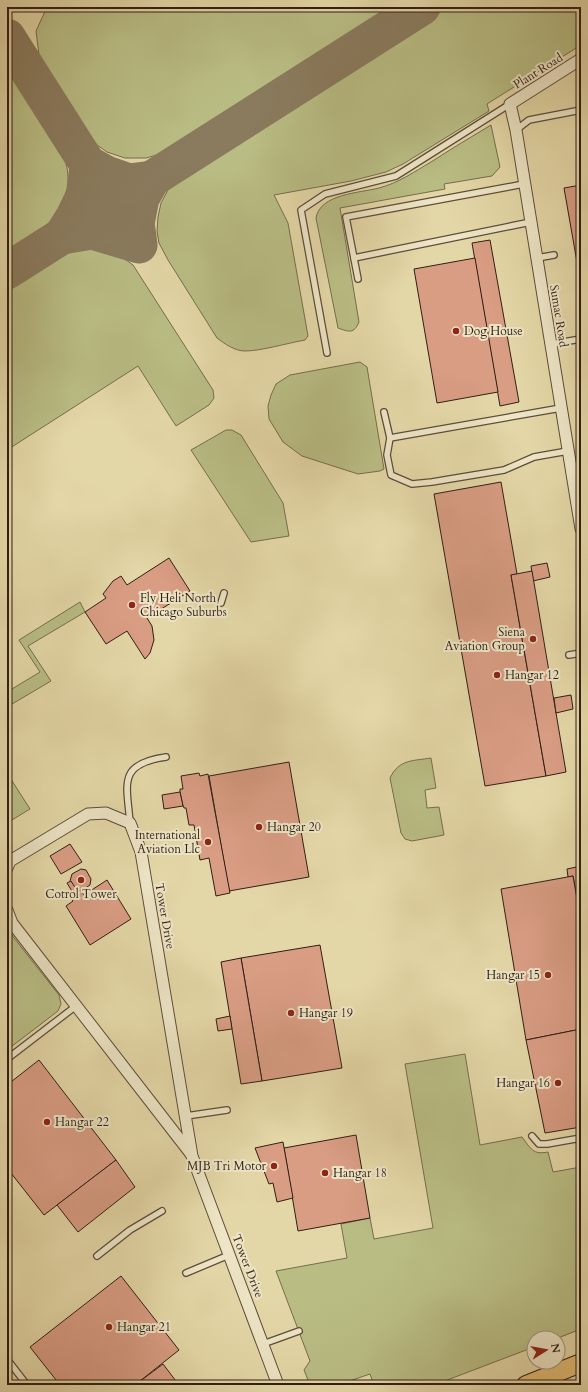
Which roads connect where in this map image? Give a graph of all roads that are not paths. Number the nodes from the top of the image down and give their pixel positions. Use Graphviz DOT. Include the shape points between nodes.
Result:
graph roads {
  1 [pos="581,59"];
  2 [pos="510,104"];
  3 [pos="581,110"];
  4 [pos="516,130"];
  5 [pos="524,184"];
  6 [pos="531,222"];
  7 [pos="554,255"];
  8 [pos="354,258"];
  9 [pos="536,258"];
  10 [pos="358,279"];
  11 [pos="581,338"];
  12 [pos="551,344"];
  13 [pos="327,353"];
  14 [pos="561,408"];
  15 [pos="384,412"];
  16 [pos="390,438"];
  17 [pos="568,451"];
  18 [pos="578,491"];
  19 [pos="581,529"];
  20 [pos="224,593"];
  21 [pos="222,603"];
  22 [pos="581,653"];
  23 [pos="569,655"];
  24 [pos="166,757"];
  25 [pos="130,824"];
  26 [pos="7,868"];
  27 [pos="7,910"];
  28 [pos="76,1006"];
  29 [pos="7,1059"];
  30 [pos="227,1110"];
  31 [pos="186,1116"];
  32 [pos="532,1136"];
  33 [pos="581,1138"];
  34 [pos="192,1156"];
  35 [pos="162,1211"];
  36 [pos="230,1255"];
  37 [pos="97,1256"];
  38 [pos="186,1273"];
  39 [pos="299,1331"];
  40 [pos="263,1344"];
  41 [pos="10,1363"];
  42 [pos="581,1363"];
  43 [pos="27,1385"];
  44 [pos="278,1385"];
  45 [pos="526,1385"];
  1 -- 2 [label="street, Plant Road"];
  2 -- 4 [label="street, Plant Road"];
  2 -- 13 [label="lane" via="396,176 325,194 301,210"];
  3 -- 4 [label="lane" via="529,120"];
  4 -- 5 [label="street, Sumac Road"];
  5 -- 6 [label="street, Sumac Road"];
  5 -- 8 [label="lane" via="346,217"];
  6 -- 8 [label="lane"];
  6 -- 9 [label="street, Sumac Road"];
  7 -- 9 [label="lane"];
  8 -- 10 [label="lane"];
  9 -- 12 [label="street, Sumac Road"];
  11 -- 12 [label="lane"];
  12 -- 14 [label="street, Sumac Road"];
  14 -- 16 [label="lane"];
  14 -- 17 [label="street, Sumac Road"];
  15 -- 16 [label="lane"];
  16 -- 17 [label="lane" via="387,455 391,475 412,484 504,470 534,458"];
  17 -- 18 [label="street, Sumac Road"];
  18 -- 19 [label="street, Sumac Road"];
  20 -- 21 [label="lane"];
  22 -- 23 [label="lane"];
  24 -- 25 [label="lane" via="140,764 129,776"];
  25 -- 26 [label="street" via="106,813 88,814 10,862"];
  25 -- 31 [label="street, Tower Drive" via="141,852"];
  27 -- 28 [label="street, Tower Drive" via="12,923"];
  28 -- 29 [label="lane"];
  28 -- 34 [label="street, Tower Drive"];
  30 -- 31 [label="lane"];
  31 -- 34 [label="street, Tower Drive"];
  32 -- 33 [label="lane" via="539,1144"];
  34 -- 36 [label="street, Tower Drive"];
  35 -- 37 [label="lane" via="130,1230"];
  36 -- 38 [label="lane"];
  36 -- 40 [label="street, Tower Drive"];
  39 -- 40 [label="lane"];
  40 -- 44 [label="street, Tower Drive"];
  41 -- 43 [label="lane"];
  42 -- 45 [label="main road"];
}
